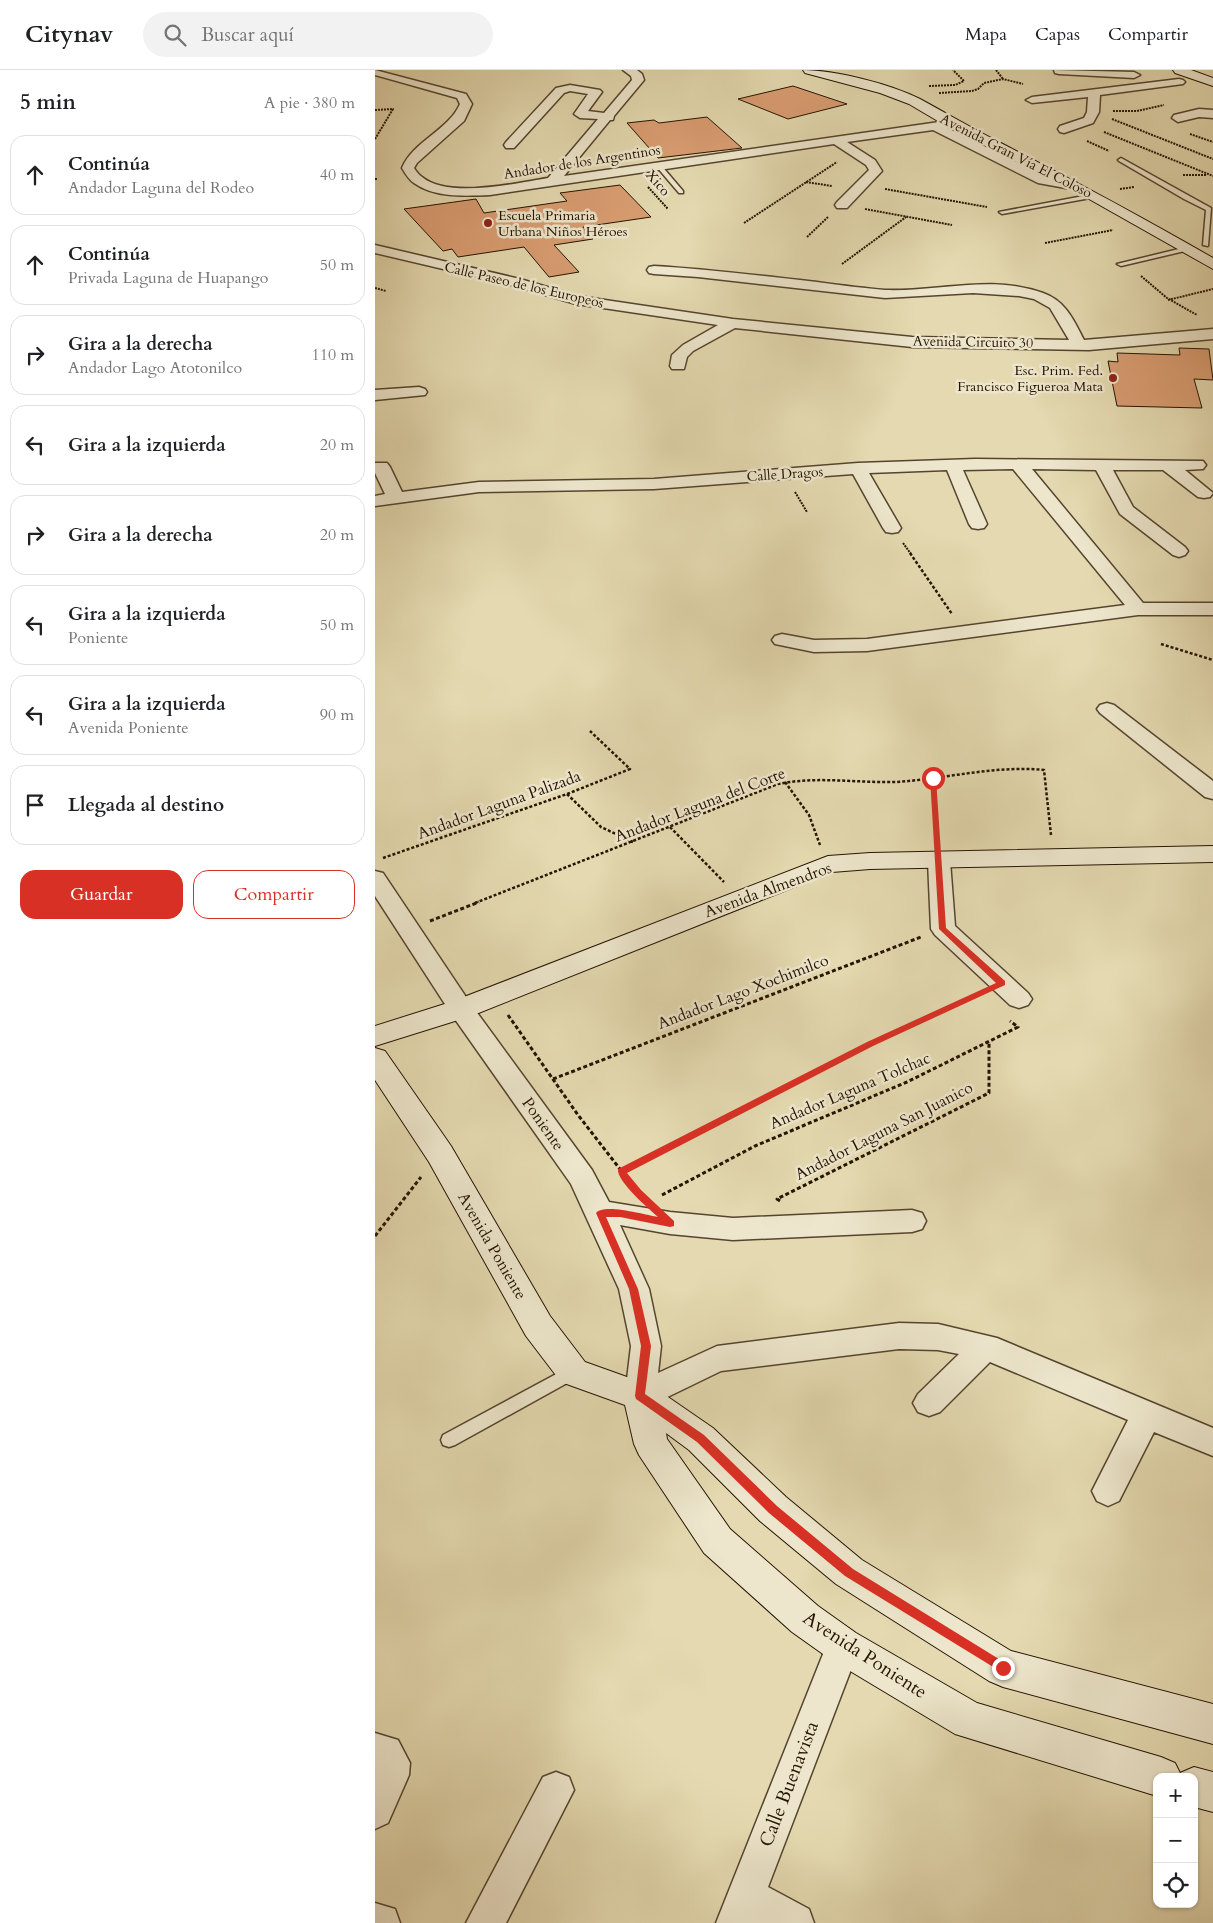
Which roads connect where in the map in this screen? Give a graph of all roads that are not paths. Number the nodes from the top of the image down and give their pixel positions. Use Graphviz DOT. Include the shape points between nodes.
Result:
graph roads {
  1 [pos="629,70"];
  2 [pos="809,70"];
  3 [pos="838,70"];
  4 [pos="1201,70"];
  5 [pos="1059,71"];
  6 [pos="375,72"];
  7 [pos="1173,73"];
  8 [pos="1099,74"];
  9 [pos="1213,74"];
  10 [pos="1213,82"];
  11 [pos="1099,92"];
  12 [pos="1032,100"];
  13 [pos="1213,114"];
  14 [pos="609,117"];
  15 [pos="1178,118"];
  16 [pos="958,121"];
  17 [pos="935,127"];
  18 [pos="1064,129"];
  19 [pos="837,140"];
  20 [pos="510,145"];
  21 [pos="1121,160"];
  22 [pos="658,165"];
  23 [pos="553,182"];
  24 [pos="1071,185"];
  25 [pos="681,192"];
  26 [pos="1094,196"];
  27 [pos="842,205"];
  28 [pos="1002,212"];
  29 [pos="1210,247"];
  30 [pos="375,249"];
  31 [pos="1187,250"];
  32 [pos="1121,264"];
  33 [pos="1213,264"];
  34 [pos="654,270"];
  35 [pos="733,323"];
  36 [pos="1213,334"];
  37 [pos="1079,344"];
  38 [pos="678,366"];
  39 [pos="419,392"];
  40 [pos="375,395"];
  41 [pos="1018,464"];
  42 [pos="953,465"];
  43 [pos="1102,465"];
  44 [pos="1167,465"];
  45 [pos="1197,465"];
  46 [pos="381,467"];
  47 [pos="858,468"];
  48 [pos="1204,493"];
  49 [pos="396,499"];
  50 [pos="375,501"];
  51 [pos="978,524"];
  52 [pos="892,528"];
  53 [pos="1179,551"];
  54 [pos="1213,609"];
  55 [pos="1138,610"];
  56 [pos="782,640"];
  57 [pos="1107,709"];
  58 [pos="1213,792"];
  59 [pos="1213,854"];
  60 [pos="939,862"];
  61 [pos="375,878"];
  62 [pos="1010,991"];
  63 [pos="461,1009"];
  64 [pos="375,1036"];
  65 [pos="375,1058"];
  66 [pos="600,1213"];
  67 [pos="912,1221"];
  68 [pos="986,1346"];
  69 [pos="573,1372"];
  70 [pos="640,1396"];
  71 [pos="929,1403"];
  72 [pos="1147,1414"];
  73 [pos="449,1440"];
  74 [pos="1213,1442"];
  75 [pos="1108,1491"];
  76 [pos="843,1646"];
  77 [pos="1213,1724"];
  78 [pos="375,1751"];
  79 [pos="1153,1775"];
  80 [pos="1198,1788"];
  81 [pos="556,1790"];
  82 [pos="1213,1792"];
  83 [pos="375,1810"];
  84 [pos="740,1909"];
  85 [pos="375,1922"];
  86 [pos="381,1923"];
  87 [pos="485,1923"];
  88 [pos="795,1923"];
  1 -- 14 [label="street" via="636,74 638,80"];
  2 -- 16 [label="main road, Avenida Gran Vía El Coloso" via="884,90"];
  3 -- 16 [label="main road, Avenida Gran Vía El Coloso" via="918,94"];
  4 -- 9 [label="main road"];
  5 -- 8 [label="street"];
  6 -- 23 [label="street, Andador de los Argentinos" via="451,92 462,96 466,104 460,118 411,160 408,168 417,180 456,192"];
  7 -- 8 [label="street"];
  7 -- 10 [label="main road"];
  7 -- 11 [label="street"];
  8 -- 11 [label="street" via="1093,79 1093,84"];
  11 -- 12 [label="street"];
  11 -- 18 [label="street" via="1089,120"];
  13 -- 15 [label="street" via="1199,113"];
  14 -- 20 [label="street" via="580,114 596,92 565,88"];
  14 -- 23 [label="street"];
  16 -- 17 [label="street, Andador de los Argentinos"];
  16 -- 24 [label="main road, Avenida Gran Vía El Coloso"];
  16 -- 29 [label="main road, Avenida Gran Vía El Coloso" via="1083,176"];
  17 -- 19 [label="street, Andador de los Argentinos"];
  17 -- 24 [label="street" via="1043,180"];
  19 -- 22 [label="street, Andador de los Argentinos"];
  19 -- 27 [label="street" via="877,171"];
  21 -- 29 [label="lane" via="1209,209"];
  22 -- 23 [label="street, Andador de los Argentinos"];
  22 -- 25 [label="lane"];
  24 -- 26 [label="main road, Avenida Gran Vía El Coloso"];
  26 -- 28 [label="lane"];
  26 -- 31 [label="main road, Avenida Gran Vía El Coloso"];
  30 -- 35 [label="street, Calle Paseo de los Europeos" via="577,300"];
  31 -- 32 [label="lane"];
  31 -- 33 [label="main road, Avenida Gran Vía El Coloso"];
  34 -- 37 [label="street" via="885,294 990,289 1013,291 1037,296 1056,306"];
  35 -- 37 [label="street, Avenida Circuito 30" via="912,342"];
  35 -- 38 [label="street" via="688,348 680,355"];
  36 -- 37 [label="street, Avenida Circuito 30"];
  39 -- 40 [label="street"];
  41 -- 42 [label="street, Calle Dragos"];
  41 -- 43 [label="street, Calle Dragos"];
  41 -- 55 [label="street"];
  42 -- 47 [label="street, Calle Dragos"];
  42 -- 51 [label="street"];
  43 -- 44 [label="street, Calle Dragos"];
  43 -- 53 [label="street" via="1126,510"];
  44 -- 45 [label="street, Calle Dragos"];
  44 -- 48 [label="street"];
  46 -- 49 [label="street"];
  47 -- 49 [label="street, Calle Dragos" via="654,484 479,487"];
  47 -- 52 [label="street"];
  49 -- 50 [label="street, Calle Dragos"];
  54 -- 55 [label="street"];
  55 -- 56 [label="street" via="867,644 814,646"];
  57 -- 58 [label="street"];
  59 -- 60 [label="main road, Avenida Almendros"];
  60 -- 62 [label="street" via="943,929"];
  60 -- 63 [label="main road, Avenida Almendros" via="828,864"];
  61 -- 63 [label="street, Poniente"];
  63 -- 64 [label="main road, Avenida Almendros"];
  63 -- 66 [label="street, Poniente" via="582,1178"];
  65 -- 69 [label="main road, Avenida Poniente" via="440,1154 538,1326"];
  66 -- 67 [label="street" via="733,1229"];
  66 -- 70 [label="street, Poniente" via="634,1289 646,1346"];
  68 -- 70 [label="street" via="938,1337 899,1336 717,1359"];
  68 -- 71 [label="street"];
  68 -- 72 [label="street"];
  69 -- 70 [label="main road"];
  69 -- 73 [label="lane"];
  70 -- 76 [label="main road, Avenida Poniente" via="651,1444 717,1541 805,1619"];
  70 -- 77 [label="main road" via="701,1438 773,1509 849,1572 1003,1668"];
  72 -- 74 [label="street"];
  72 -- 75 [label="street"];
  76 -- 79 [label="main road, Avenida Poniente" via="969,1720"];
  76 -- 84 [label="street, Calle Buenavista"];
  78 -- 83 [label="street" via="385,1753 393,1763"];
  80 -- 82 [label="main road"];
  81 -- 87 [label="street"];
  84 -- 88 [label="street"];
  85 -- 86 [label="street"];
}
